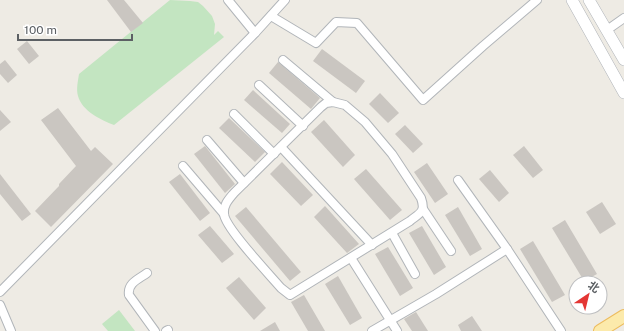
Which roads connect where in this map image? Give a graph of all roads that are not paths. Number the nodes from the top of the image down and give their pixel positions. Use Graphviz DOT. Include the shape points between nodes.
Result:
graph roads {
  1 [pos="228,0"];
  2 [pos="285,0"];
  3 [pos="537,0"];
  4 [pos="572,0"];
  5 [pos="589,0"];
  6 [pos="271,16"];
  7 [pos="624,18"];
  8 [pos="607,30"];
  9 [pos="256,33"];
  10 [pos="283,60"];
  11 [pos="624,60"];
  12 [pos="259,85"];
  13 [pos="624,93"];
  14 [pos="333,102"];
  15 [pos="234,114"];
  16 [pos="303,126"];
  17 [pos="207,140"];
  18 [pos="281,147"];
  19 [pos="274,154"];
  20 [pos="183,166"];
  21 [pos="458,180"];
  22 [pos="244,183"];
  23 [pos="423,209"];
  24 [pos="224,214"];
  25 [pos="392,233"];
  26 [pos="372,245"];
  27 [pos="507,249"];
  28 [pos="451,251"];
  29 [pos="351,258"];
  30 [pos="147,273"];
  31 [pos="415,274"];
  32 [pos="0,292"];
  33 [pos="0,305"];
  34 [pos="624,316"];
  35 [pos="389,320"];
  36 [pos="11,331"];
  37 [pos="154,331"];
  38 [pos="372,331"];
  39 [pos="396,331"];
  40 [pos="561,331"];
  41 [pos="600,331"];
  1 -- 9 [label="street"];
  2 -- 6 [label="street"];
  3 -- 6 [label="street" via="423,100 357,23 336,22 316,43"];
  4 -- 13 [label="main road"];
  5 -- 8 [label="main road"];
  6 -- 9 [label="street"];
  7 -- 8 [label="street"];
  8 -- 11 [label="main road"];
  9 -- 32 [label="street"];
  10 -- 14 [label="street"];
  12 -- 16 [label="street"];
  14 -- 16 [label="street" via="326,103"];
  14 -- 23 [label="street" via="354,111 392,154 421,198"];
  15 -- 19 [label="street"];
  16 -- 18 [label="street"];
  17 -- 22 [label="street"];
  18 -- 19 [label="street"];
  18 -- 26 [label="street"];
  19 -- 22 [label="street"];
  20 -- 24 [label="street"];
  21 -- 27 [label="street"];
  22 -- 24 [label="street" via="227,202"];
  23 -- 25 [label="street"];
  23 -- 28 [label="street"];
  24 -- 29 [label="street" via="231,229 281,288 290,295"];
  25 -- 26 [label="street"];
  25 -- 31 [label="street"];
  26 -- 29 [label="street"];
  27 -- 35 [label="street"];
  27 -- 40 [label="street"];
  29 -- 35 [label="street"];
  30 -- 37 [label="street" via="130,286 129,294"];
  33 -- 36 [label="street"];
  34 -- 41 [label="main road"];
  35 -- 38 [label="street"];
  35 -- 39 [label="street"];
}
